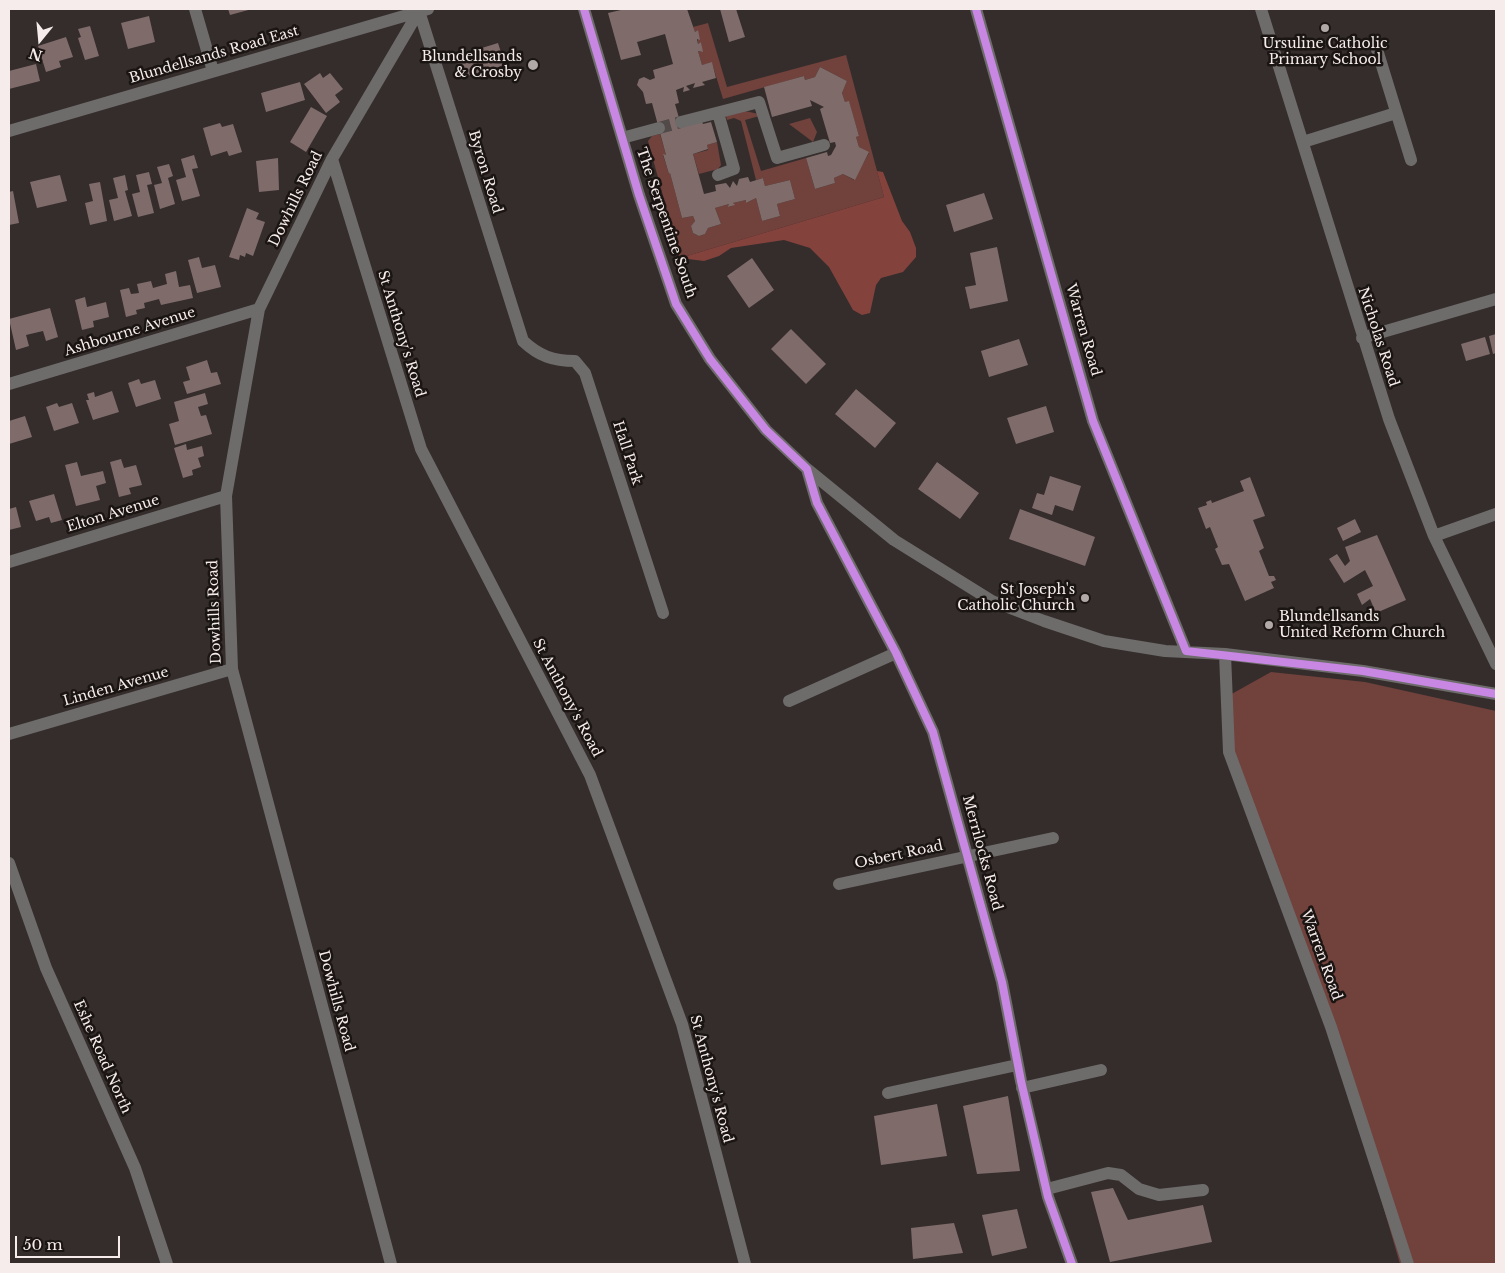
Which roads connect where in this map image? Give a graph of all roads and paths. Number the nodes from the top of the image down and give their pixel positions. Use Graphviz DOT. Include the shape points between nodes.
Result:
graph roads {
  1 [pos="195,9"];
  2 [pos="584,9"];
  3 [pos="976,9"];
  4 [pos="1261,9"];
  5 [pos="423,10"];
  6 [pos="382,15"];
  7 [pos="1375,43"];
  8 [pos="213,71"];
  9 [pos="718,113"];
  10 [pos="1396,113"];
  11 [pos="681,122"];
  12 [pos="659,128"];
  13 [pos="9,131"];
  14 [pos="622,138"];
  15 [pos="1303,142"];
  16 [pos="824,145"];
  17 [pos="332,159"];
  18 [pos="1411,160"];
  19 [pos="718,175"];
  20 [pos="1496,299"];
  21 [pos="259,309"];
  22 [pos="1362,338"];
  23 [pos="522,341"];
  24 [pos="9,384"];
  25 [pos="807,469"];
  26 [pos="226,496"];
  27 [pos="1496,514"];
  28 [pos="1434,536"];
  29 [pos="9,562"];
  30 [pos="663,613"];
  31 [pos="1186,651"];
  32 [pos="896,653"];
  33 [pos="1225,654"];
  34 [pos="1496,664"];
  35 [pos="232,669"];
  36 [pos="1496,694"];
  37 [pos="789,702"];
  38 [pos="9,734"];
  39 [pos="1053,838"];
  40 [pos="968,856"];
  41 [pos="9,863"];
  42 [pos="839,884"];
  43 [pos="1017,1065"];
  44 [pos="1102,1070"];
  45 [pos="1022,1088"];
  46 [pos="888,1092"];
  47 [pos="1046,1189"];
  48 [pos="1203,1190"];
  49 [pos="167,1264"];
  50 [pos="391,1264"];
  51 [pos="744,1264"];
  52 [pos="1072,1264"];
  53 [pos="1408,1264"];
  1 -- 8 [label="street"];
  2 -- 14 [label="street, The Serpentine South"];
  3 -- 31 [label="street, Warren Road" via="1094,421"];
  4 -- 15 [label="street, Nicholas Road"];
  5 -- 6 [label="street, Blundellsands Road East"];
  5 -- 17 [label="street, Dowhills Road"];
  5 -- 23 [label="street, Byron Road"];
  6 -- 8 [label="street, Blundellsands Road East"];
  7 -- 10 [label="street"];
  8 -- 13 [label="street, Blundellsands Road East"];
  9 -- 11 [label="street"];
  9 -- 16 [label="street" via="759,102 777,158"];
  9 -- 19 [label="street" via="734,169"];
  10 -- 15 [label="street"];
  10 -- 18 [label="street"];
  12 -- 14 [label="street"];
  14 -- 25 [label="street, The Serpentine South" via="676,304 710,359 766,430"];
  15 -- 22 [label="street, Nicholas Road"];
  17 -- 21 [label="street, Dowhills Road"];
  17 -- 51 [label="street, St Anthony's Road" via="421,449 594,784 682,1024"];
  20 -- 22 [label="street"];
  21 -- 24 [label="street, Ashbourne Avenue"];
  21 -- 26 [label="street, Dowhills Road"];
  22 -- 28 [label="street, Nicholas Road" via="1388,419"];
  23 -- 30 [label="street, Hall Park" via="536,353 556,361 575,361 585,373"];
  25 -- 31 [label="street, The Serpentine South" via="894,540 992,601 1104,641 1165,651"];
  25 -- 32 [label="street, Merrilocks Road" via="817,503"];
  26 -- 29 [label="street, Elton Avenue"];
  26 -- 35 [label="street, Dowhills Road"];
  27 -- 28 [label="street"];
  28 -- 34 [label="street, Nicholas Road"];
  31 -- 33 [label="street, The Serpentine South"];
  32 -- 37 [label="street"];
  32 -- 40 [label="street, Merrilocks Road" via="933,732"];
  33 -- 36 [label="street, The Serpentine South" via="1363,670"];
  33 -- 53 [label="street, Warren Road" via="1229,752 1331,1027"];
  35 -- 38 [label="street, Linden Avenue"];
  35 -- 50 [label="street, Dowhills Road"];
  39 -- 40 [label="street, Osbert Road"];
  40 -- 42 [label="street, Osbert Road"];
  40 -- 43 [label="street, Merrilocks Road" via="1002,982"];
  41 -- 49 [label="street, Eshe Road North" via="46,968 136,1168"];
  43 -- 45 [label="street, Merrilocks Road"];
  43 -- 46 [label="street"];
  44 -- 45 [label="street"];
  45 -- 47 [label="street, Merrilocks Road"];
  47 -- 48 [label="street" via="1108,1174 1121,1175 1139,1189 1158,1195"];
  47 -- 52 [label="street, Merrilocks Road"];
}
